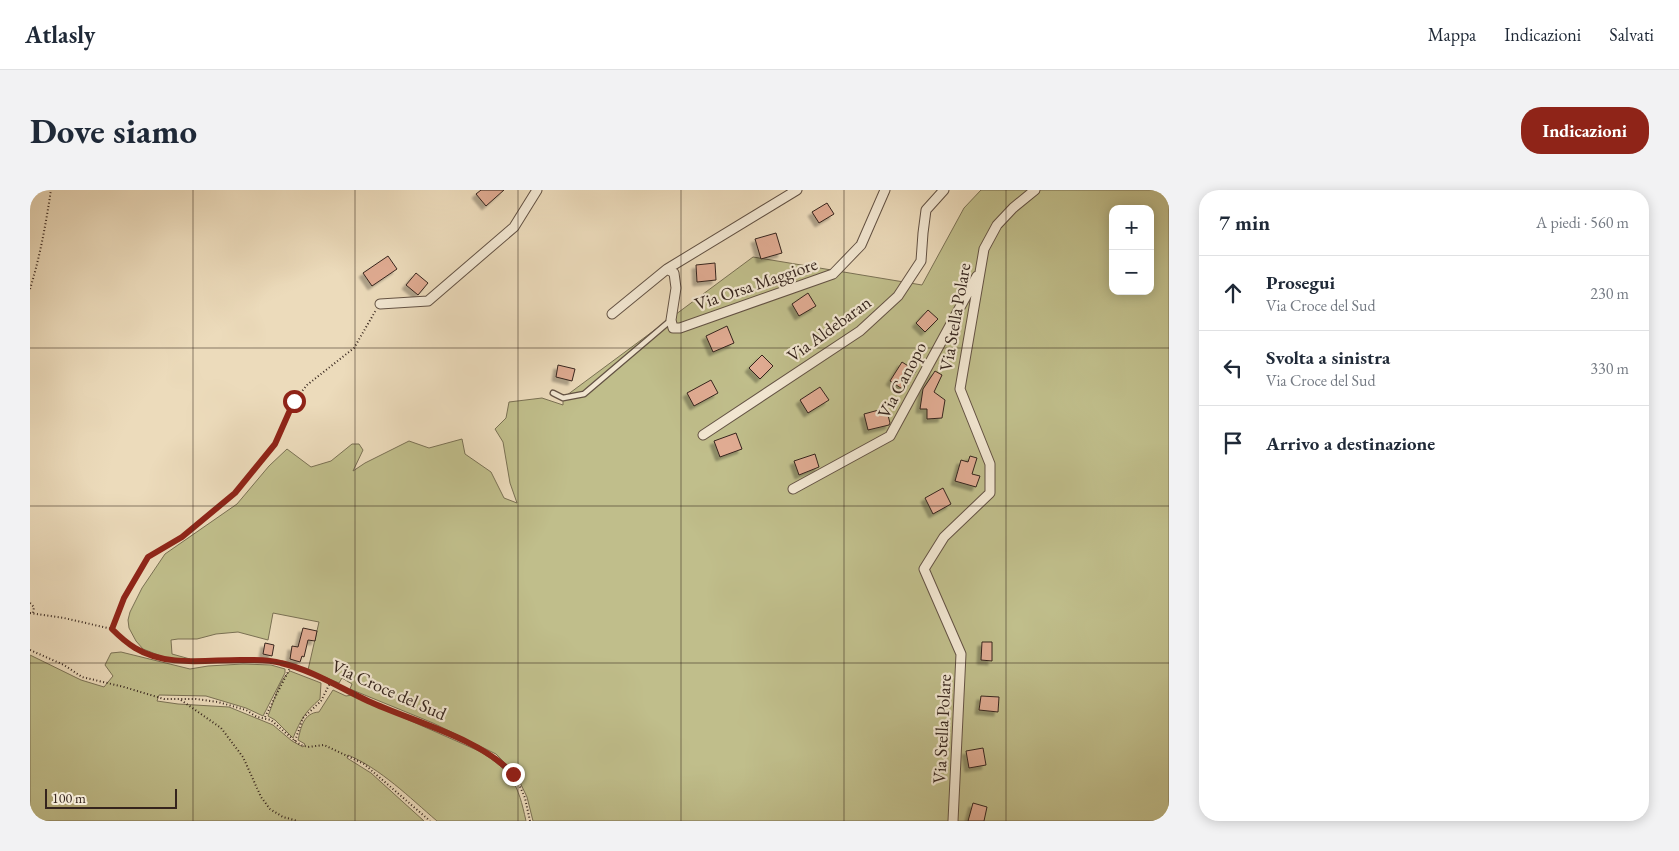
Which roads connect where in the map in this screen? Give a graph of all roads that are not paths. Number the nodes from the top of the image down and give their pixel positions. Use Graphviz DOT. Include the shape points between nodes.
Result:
graph roads {
  1 [pos="536,190"];
  2 [pos="798,190"];
  3 [pos="885,190"];
  4 [pos="944,190"];
  5 [pos="1035,190"];
  6 [pos="667,269"];
  7 [pos="980,270"];
  8 [pos="380,304"];
  9 [pos="612,314"];
  10 [pos="671,320"];
  11 [pos="553,393"];
  12 [pos="702,436"];
  13 [pos="793,488"];
  14 [pos="953,821"];
  1 -- 8 [label="street" via="514,227 428,301"];
  2 -- 6 [label="street"];
  3 -- 10 [label="street, Via Orsa Maggiore" via="861,245 833,274 680,328 673,328"];
  4 -- 12 [label="street, Via Aldebaran" via="926,210 921,261 898,296 860,331"];
  5 -- 7 [label="street, Via Stella Polare" via="998,225 984,250"];
  6 -- 9 [label="street"];
  6 -- 10 [label="street" via="674,273 676,288"];
  7 -- 13 [label="street, Via Canopo" via="890,436"];
  7 -- 14 [label="street, Via Stella Polare" via="960,389 990,464 990,493 944,537 924,569 961,654"];
  10 -- 11 [label="lane" via="584,394 563,398"];
}
